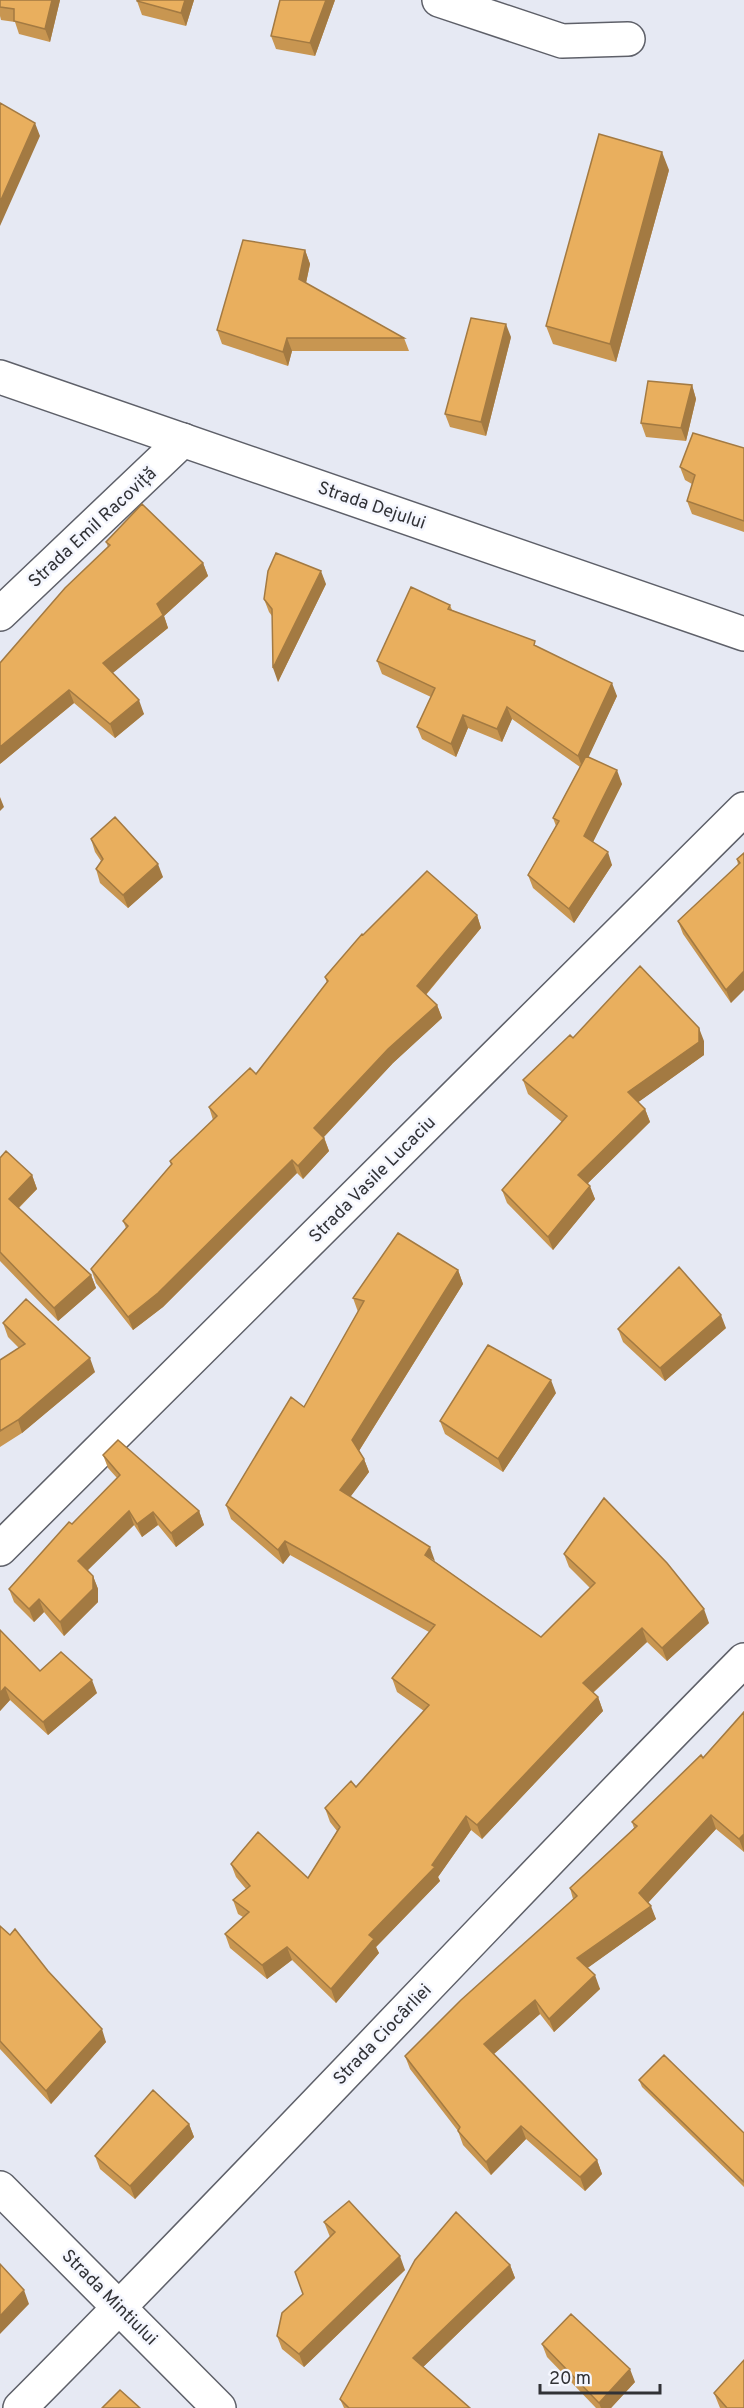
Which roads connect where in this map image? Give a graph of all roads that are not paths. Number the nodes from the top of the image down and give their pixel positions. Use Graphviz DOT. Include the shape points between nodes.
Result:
graph roads {
  1 [pos="439,0"];
  2 [pos="628,39"];
  3 [pos="0,377"];
  4 [pos="183,440"];
  5 [pos="0,614"];
  6 [pos="744,634"];
  7 [pos="744,809"];
  8 [pos="0,1549"];
  9 [pos="744,1660"];
  10 [pos="0,2188"];
  11 [pos="120,2307"];
  12 [pos="20,2408"];
  13 [pos="219,2408"];
  1 -- 2 [label="street" via="561,41"];
  3 -- 4 [label="street, Strada Dejului"];
  4 -- 5 [label="street, Strada Emil Racoviță"];
  4 -- 6 [label="street, Strada Dejului"];
  7 -- 8 [label="street, Strada Vasile Lucaciu"];
  9 -- 11 [label="street, Strada Ciocârliei" via="597,1808"];
  10 -- 11 [label="street, Strada Mintiului"];
  11 -- 12 [label="street, Strada Ciocârliei"];
  11 -- 13 [label="street, Strada Mintiului"];
}
